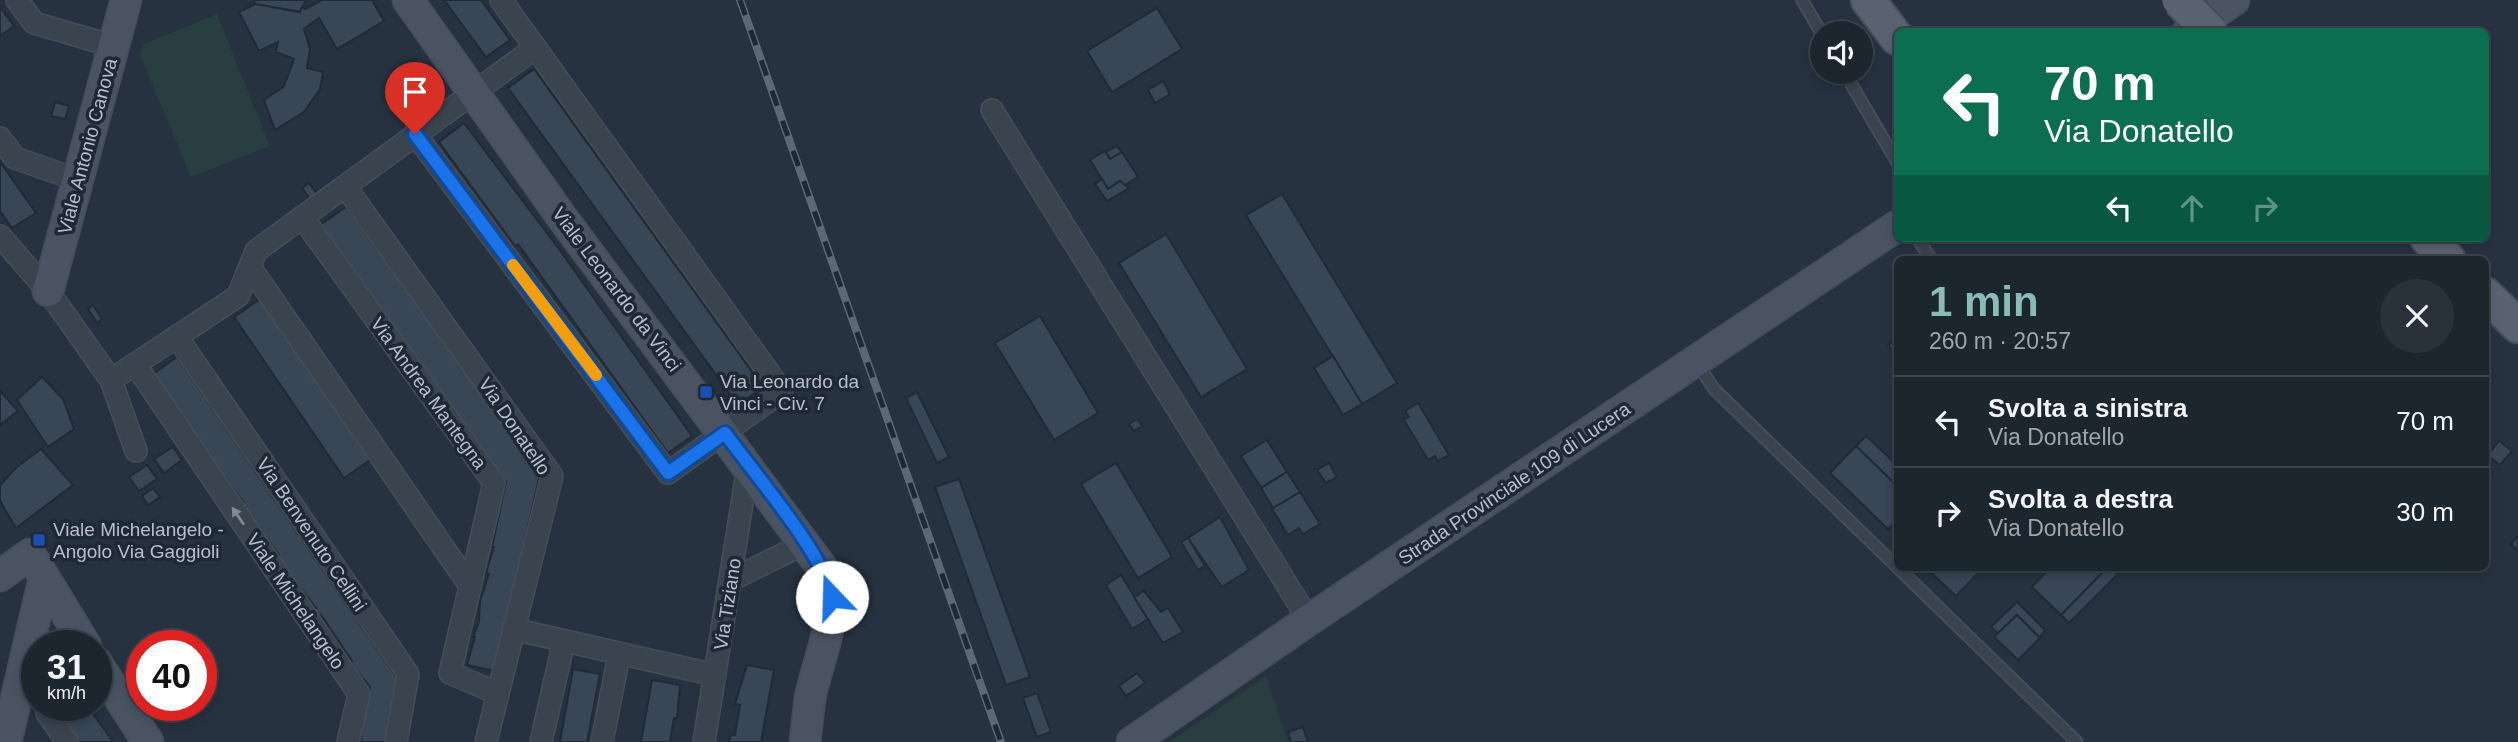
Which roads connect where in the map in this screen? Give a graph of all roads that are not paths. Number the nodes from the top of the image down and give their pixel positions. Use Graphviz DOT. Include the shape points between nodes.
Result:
graph roads {
  1 [pos="17,0"];
  2 [pos="126,0"];
  3 [pos="408,0"];
  4 [pos="501,0"];
  5 [pos="1802,0"];
  6 [pos="1868,0"];
  7 [pos="2179,0"];
  8 [pos="2234,0"];
  9 [pos="1814,21"];
  10 [pos="2194,28"];
  11 [pos="2207,28"];
  12 [pos="1894,34"];
  13 [pos="113,46"];
  14 [pos="535,48"];
  15 [pos="1851,84"];
  16 [pos="475,92"];
  17 [pos="992,110"];
  18 [pos="415,134"];
  19 [pos="0,138"];
  20 [pos="1894,157"];
  21 [pos="78,180"];
  22 [pos="345,186"];
  23 [pos="302,217"];
  24 [pos="1894,228"];
  25 [pos="0,236"];
  26 [pos="2431,242"];
  27 [pos="2445,256"];
  28 [pos="250,267"];
  29 [pos="48,291"];
  30 [pos="2489,298"];
  31 [pos="2515,322"];
  32 [pos="177,337"];
  33 [pos="1696,361"];
  34 [pos="135,365"];
  35 [pos="111,380"];
  36 [pos="725,433"];
  37 [pos="136,451"];
  38 [pos="748,466"];
  39 [pos="806,543"];
  40 [pos="1894,564"];
  41 [pos="37,566"];
  42 [pos="1901,571"];
  43 [pos="0,576"];
  44 [pos="731,580"];
  45 [pos="470,586"];
  46 [pos="1310,620"];
  47 [pos="513,629"];
  48 [pos="33,630"];
  49 [pos="76,630"];
  50 [pos="564,641"];
  51 [pos="619,655"];
  52 [pos="715,675"];
  53 [pos="112,690"];
  54 [pos="21,692"];
  55 [pos="498,693"];
  56 [pos="53,721"];
  57 [pos="7,742"];
  58 [pos="67,742"];
  59 [pos="148,742"];
  60 [pos="348,742"];
  61 [pos="396,742"];
  62 [pos="486,742"];
  63 [pos="541,742"];
  64 [pos="602,742"];
  65 [pos="704,742"];
  66 [pos="805,742"];
  67 [pos="1132,742"];
  68 [pos="2077,742"];
  1 -- 13 [label="street" via="34,23"];
  2 -- 13 [label="street, Viale Antonio Canova"];
  3 -- 16 [label="street, Viale Leonardo da Vinci"];
  4 -- 14 [label="street"];
  5 -- 9 [label="lane"];
  6 -- 12 [label="main road"];
  7 -- 11 [label="main road, bridge"];
  8 -- 10 [label="street"];
  13 -- 21 [label="street, Viale Antonio Canova"];
  14 -- 16 [label="street"];
  14 -- 36 [label="street" via="782,391"];
  15 -- 20 [label="lane"];
  16 -- 18 [label="street"];
  16 -- 36 [label="street, Viale Leonardo da Vinci" via="561,216"];
  17 -- 46 [label="street"];
  18 -- 22 [label="street"];
  18 -- 36 [label="street" via="668,473"];
  19 -- 21 [label="street" via="15,158"];
  21 -- 29 [label="street, Viale Antonio Canova"];
  22 -- 23 [label="street"];
  22 -- 47 [label="street, Via Donatello" via="552,476"];
  23 -- 28 [label="street" via="256,251"];
  23 -- 45 [label="street, Via Andrea Mantegna" via="494,483"];
  24 -- 33 [label="street, Strada Provinciale 109 di Lucera"];
  25 -- 29 [label="street"];
  26 -- 27 [label="main road"];
  28 -- 32 [label="street" via="238,296"];
  28 -- 45 [label="street"];
  29 -- 35 [label="street"];
  30 -- 31 [label="main road"];
  32 -- 34 [label="street"];
  32 -- 61 [label="street, Via Benvenuto Cellini" via="408,674"];
  33 -- 40 [label="lane" via="1714,389"];
  33 -- 46 [label="street, Strada Provinciale 109 di Lucera"];
  34 -- 35 [label="street"];
  60 -- 34 [label="street, Viale Michelangelo, one-way" via="359,694"];
  35 -- 37 [label="street"];
  36 -- 38 [label="street, Viale Leonardo da Vinci"];
  38 -- 39 [label="street, Viale Leonardo da Vinci"];
  38 -- 44 [label="street, Via Tiziano"];
  39 -- 44 [label="street"];
  39 -- 66 [label="street, Viale Leonardo da Vinci" via="830,583 832,597"];
  41 -- 43 [label="street"];
  41 -- 48 [label="street"];
  41 -- 49 [label="street"];
  42 -- 68 [label="lane"];
  44 -- 52 [label="street, Via Tiziano"];
  45 -- 55 [label="street, Via Andrea Mantegna" via="450,673"];
  46 -- 67 [label="street, Strada Provinciale 109 di Lucera"];
  47 -- 50 [label="street"];
  47 -- 55 [label="street, Via Donatello"];
  50 -- 51 [label="street"];
  50 -- 63 [label="street"];
  51 -- 52 [label="street"];
  51 -- 64 [label="street"];
  52 -- 65 [label="street, Via Tiziano"];
  53 -- 59 [label="street"];
  54 -- 57 [label="street"];
  55 -- 62 [label="street, Via Donatello"];
  56 -- 58 [label="street"];
}
